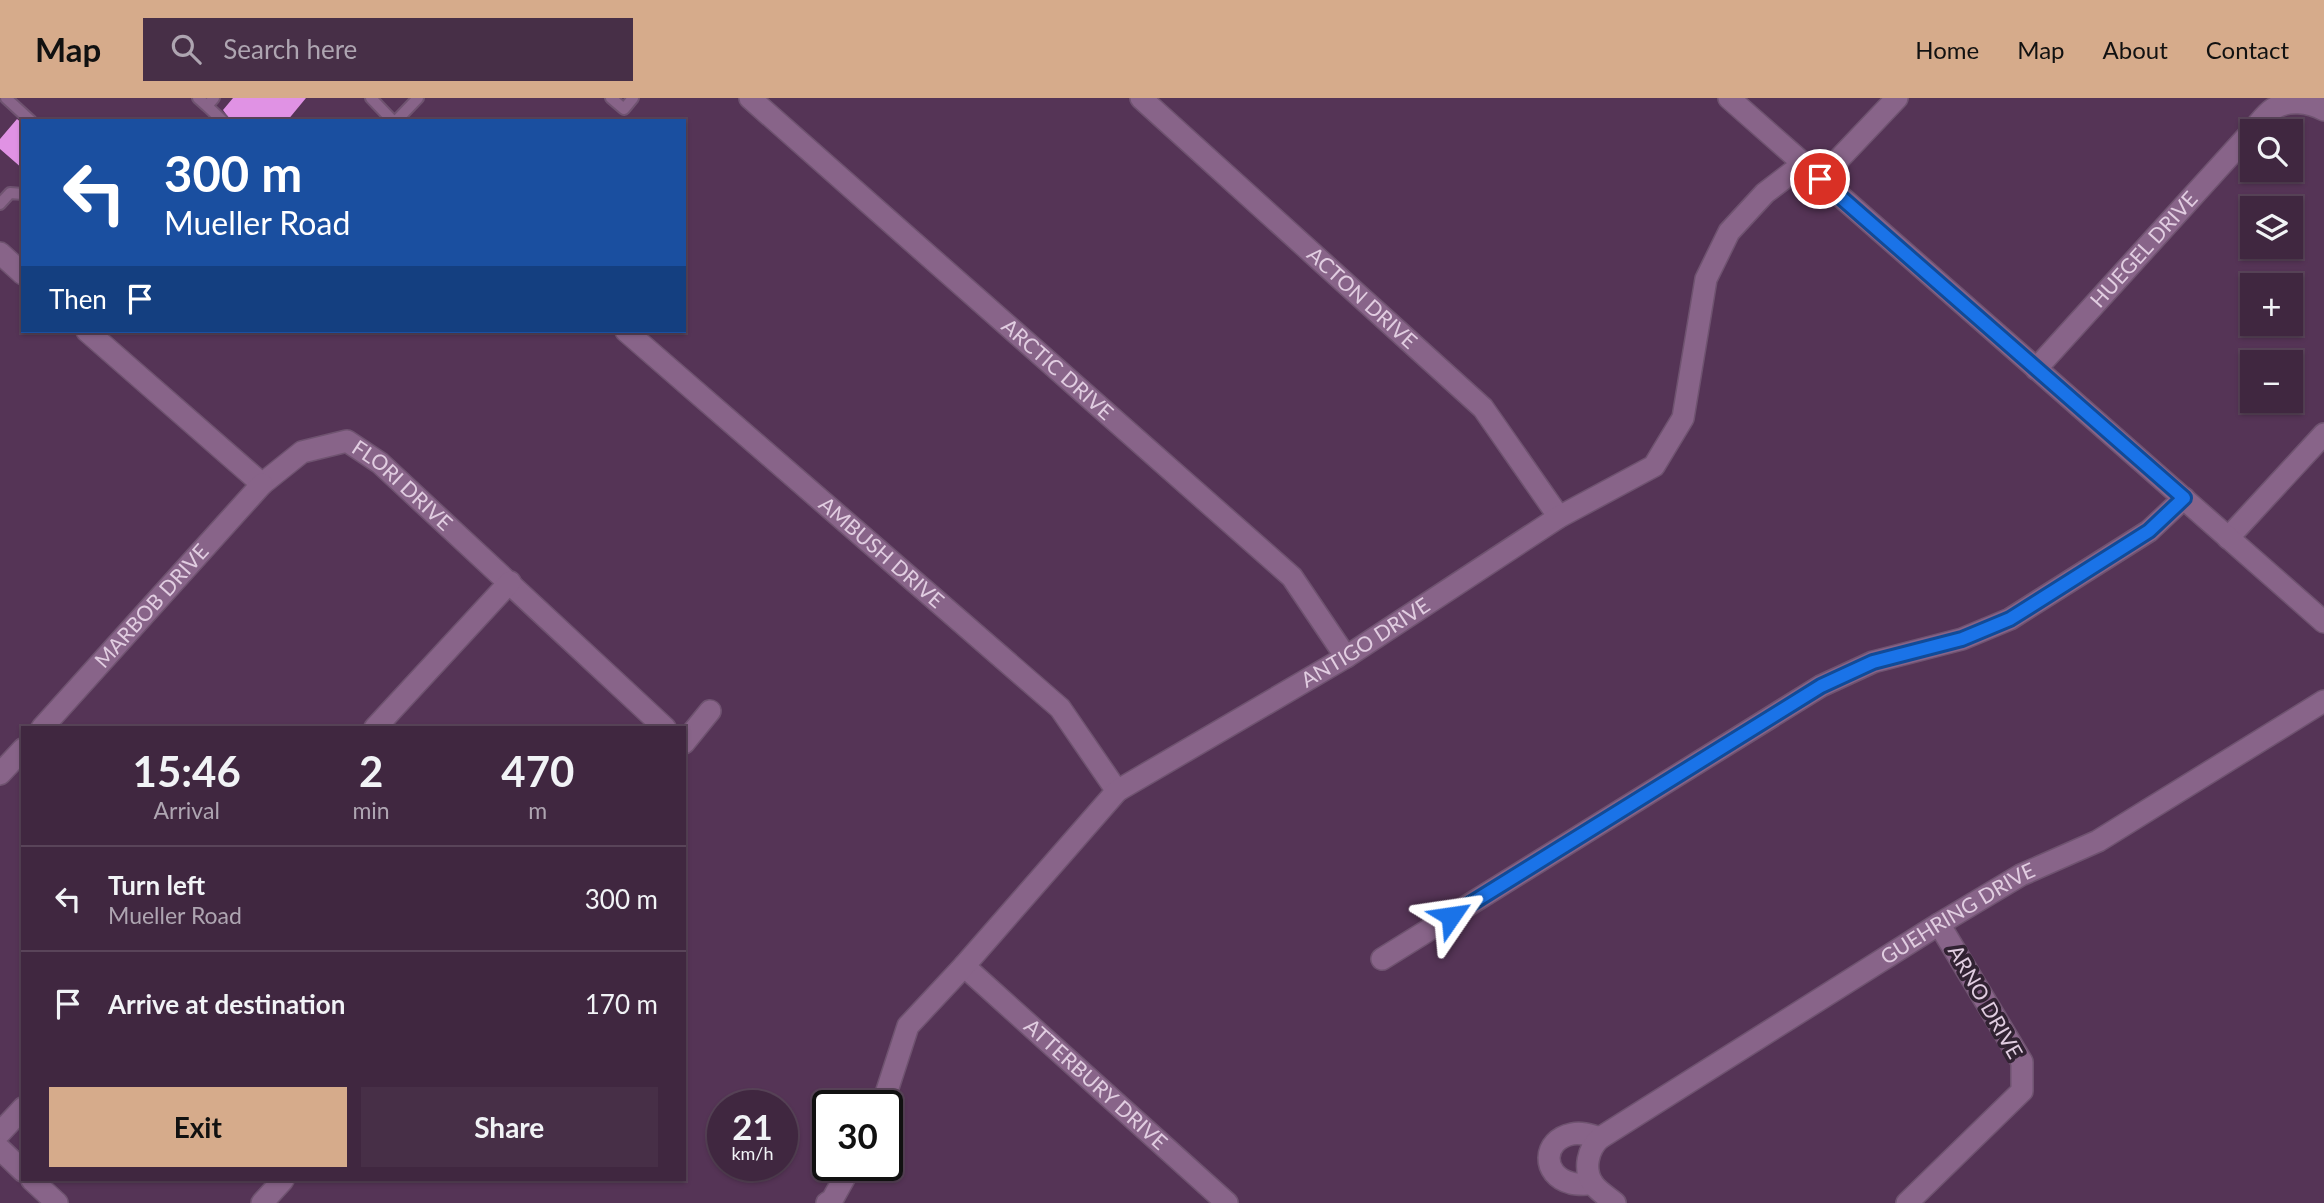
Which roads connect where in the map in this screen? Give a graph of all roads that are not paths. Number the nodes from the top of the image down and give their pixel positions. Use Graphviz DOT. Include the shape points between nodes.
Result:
graph roads {
  1 [pos="6,98"];
  2 [pos="371,98"];
  3 [pos="418,98"];
  4 [pos="611,98"];
  5 [pos="634,98"];
  6 [pos="750,98"];
  7 [pos="1142,98"];
  8 [pos="1729,98"];
  9 [pos="1897,98"];
  10 [pos="206,101"];
  11 [pos="2272,103"];
  12 [pos="2318,105"];
  13 [pos="30,119"];
  14 [pos="221,119"];
  15 [pos="393,119"];
  16 [pos="397,119"];
  17 [pos="2261,119"];
  18 [pos="2240,144"];
  19 [pos="1803,164"];
  20 [pos="1820,179"];
  21 [pos="21,194"];
  22 [pos="0,204"];
  23 [pos="0,253"];
  24 [pos="21,272"];
  25 [pos="91,333"];
  26 [pos="628,333"];
  27 [pos="2036,369"];
  28 [pos="2324,434"];
  29 [pos="262,484"];
  30 [pos="2184,498"];
  31 [pos="1559,517"];
  32 [pos="2228,538"];
  33 [pos="510,582"];
  34 [pos="2324,622"];
  35 [pos="1346,657"];
  36 [pos="2324,701"];
  37 [pos="710,711"];
  38 [pos="44,726"];
  39 [pos="377,726"];
  40 [pos="663,726"];
  41 [pos="686,741"];
  42 [pos="21,751"];
  43 [pos="0,774"];
  44 [pos="1117,791"];
  45 [pos="1939,924"];
  46 [pos="1381,959"];
  47 [pos="964,966"];
  48 [pos="887,1090"];
  49 [pos="21,1110"];
  50 [pos="0,1132"];
  51 [pos="1600,1138"];
  52 [pos="0,1149"];
  53 [pos="21,1169"];
  54 [pos="33,1181"];
  55 [pos="282,1181"];
  56 [pos="843,1181"];
  57 [pos="1593,1184"];
  58 [pos="831,1202"];
  59 [pos="57,1203"];
  60 [pos="262,1203"];
  61 [pos="1227,1203"];
  62 [pos="1615,1203"];
  63 [pos="1907,1203"];
  1 -- 13 [label="lane"];
  2 -- 15 [label="lane"];
  3 -- 16 [label="lane"];
  4 -- 5 [label="lane" via="624,109"];
  6 -- 35 [label="street, ARCTIC DRIVE" via="1292,577"];
  7 -- 31 [label="street, ACTON DRIVE" via="1483,408"];
  8 -- 19 [label="street"];
  9 -- 20 [label="street"];
  10 -- 14 [label="lane"];
  11 -- 12 [label="street, HUEGEL DRIVE"];
  11 -- 17 [label="street, HUEGEL DRIVE"];
  18 -- 27 [label="street, HUEGEL DRIVE"];
  19 -- 20 [label="street"];
  19 -- 31 [label="street, ANTIGO DRIVE" via="1765,193 1729,232 1706,279 1683,418 1654,466"];
  20 -- 27 [label="street"];
  21 -- 22 [label="lane" via="10,192"];
  23 -- 24 [label="street"];
  25 -- 29 [label="street"];
  26 -- 44 [label="street, AMBUSH DRIVE" via="1060,708"];
  27 -- 30 [label="street"];
  28 -- 32 [label="street"];
  29 -- 33 [label="street, FLORI DRIVE" via="302,452 347,442 380,463"];
  29 -- 38 [label="street, MARBOB DRIVE"];
  30 -- 32 [label="street"];
  30 -- 46 [label="street" via="2149,531 2010,619 1962,639 1873,662 1821,686"];
  31 -- 35 [label="street, ANTIGO DRIVE"];
  32 -- 34 [label="street"];
  33 -- 39 [label="street"];
  33 -- 40 [label="street, FLORI DRIVE"];
  35 -- 44 [label="street, ANTIGO DRIVE"];
  36 -- 45 [label="street, GUEHRING DRIVE" via="2098,841 2021,875"];
  37 -- 41 [label="street"];
  42 -- 43 [label="street"];
  44 -- 47 [label="street, ANTIGO DRIVE"];
  45 -- 51 [label="street, GUEHRING DRIVE"];
  45 -- 63 [label="street, ARNO DRIVE" via="2022,1062 2022,1091"];
  47 -- 48 [label="street, ANTIGO DRIVE" via="908,1027"];
  47 -- 61 [label="street, ATTERBURY DRIVE"];
  49 -- 50 [label="street"];
  51 -- 57 [label="street" via="1591,1147 1588,1165"];
  51 -- 57 [label="street" via="1572,1134 1558,1139 1549,1152 1550,1168 1559,1178"];
  52 -- 53 [label="street"];
  54 -- 59 [label="street"];
  55 -- 60 [label="street"];
  56 -- 58 [label="street"];
  57 -- 62 [label="street"];
}
